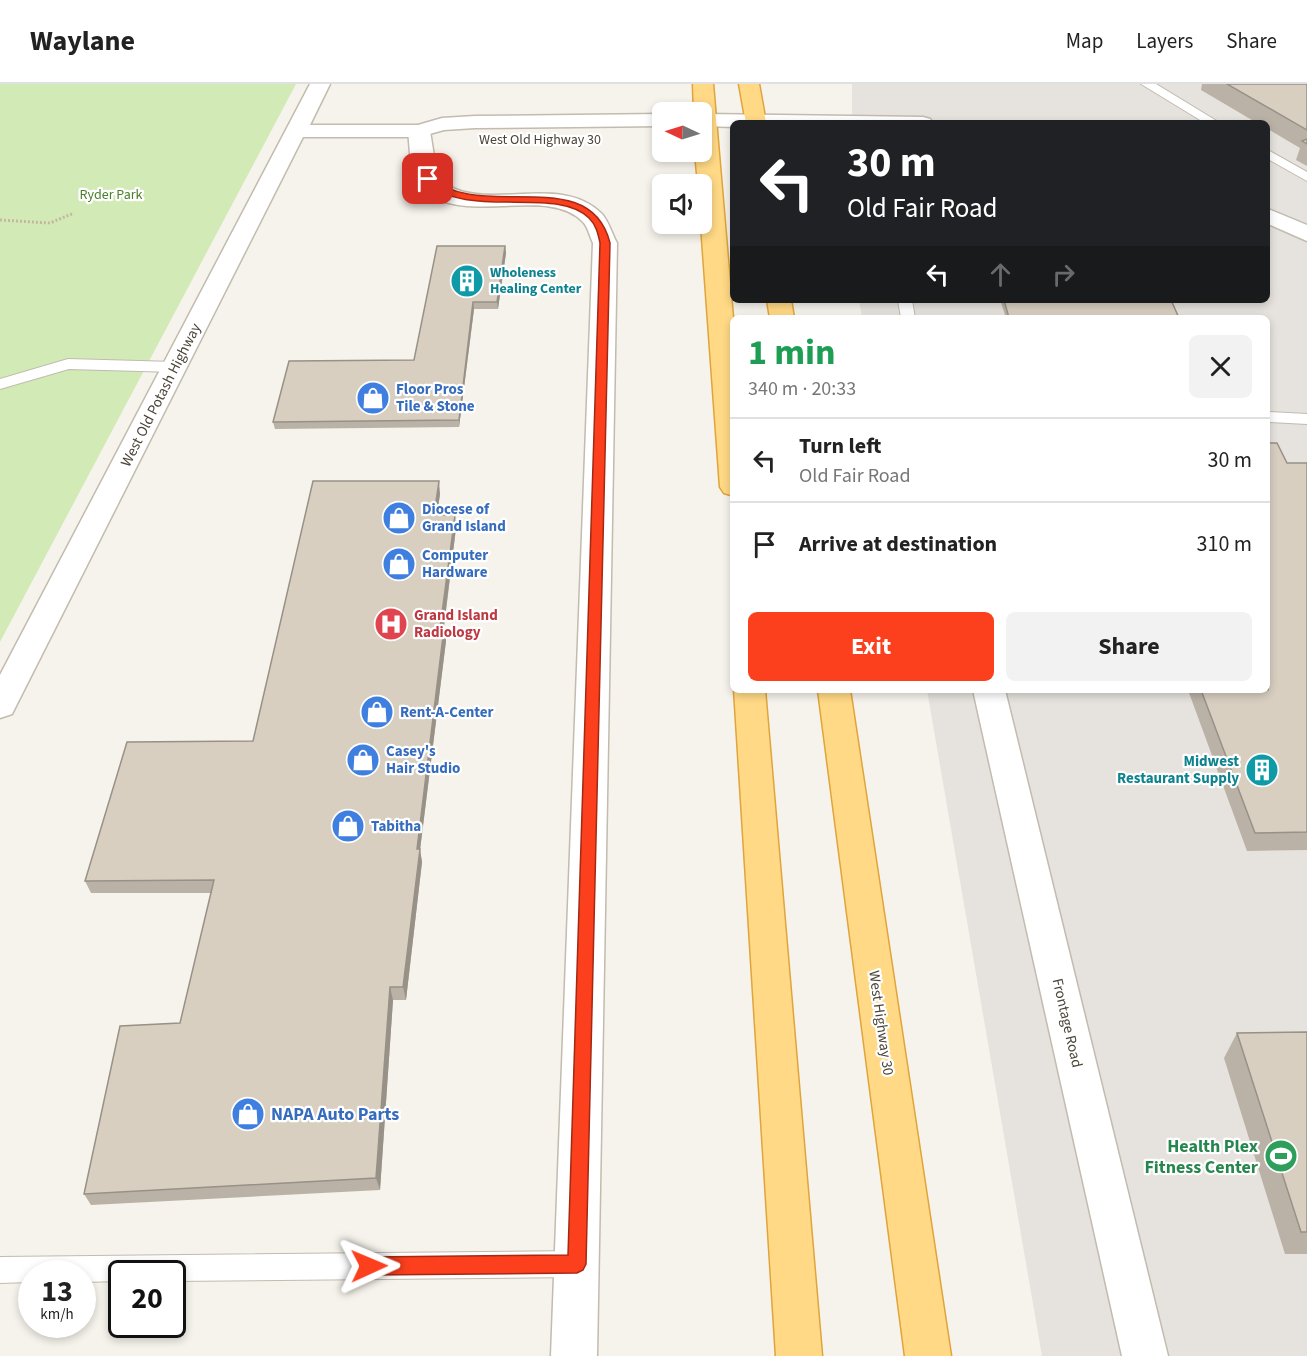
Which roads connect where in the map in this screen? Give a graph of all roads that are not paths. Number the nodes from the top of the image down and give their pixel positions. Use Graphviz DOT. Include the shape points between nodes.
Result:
graph roads {
  1 [pos="320,84"];
  2 [pos="703,84"];
  3 [pos="750,84"];
  4 [pos="1147,84"];
  5 [pos="703,102"];
  6 [pos="652,120"];
  7 [pos="756,120"];
  8 [pos="1209,120"];
  9 [pos="730,125"];
  10 [pos="712,128"];
  11 [pos="419,130"];
  12 [pos="296,131"];
  13 [pos="712,133"];
  14 [pos="730,139"];
  15 [pos="652,140"];
  16 [pos="1270,155"];
  17 [pos="706,162"];
  18 [pos="1307,177"];
  19 [pos="1270,217"];
  20 [pos="1307,234"];
  21 [pos="176,367"];
  22 [pos="0,384"];
  23 [pos="1270,417"];
  24 [pos="1307,418"];
  25 [pos="730,441"];
  26 [pos="749,693"];
  27 [pos="834,693"];
  28 [pos="990,693"];
  29 [pos="0,706"];
  30 [pos="577,1264"];
  31 [pos="0,1270"];
  32 [pos="574,1356"];
  33 [pos="799,1356"];
  34 [pos="928,1356"];
  35 [pos="1145,1356"];
  1 -- 12 [label="street, West Old Potash Highway"];
  2 -- 5 [label="highway"];
  3 -- 7 [label="highway"];
  4 -- 8 [label="lane"];
  6 -- 11 [label="street, West Old Highway 30" via="459,123"];
  9 -- 10 [label="street"];
  11 -- 12 [label="street, West Old Highway 30"];
  11 -- 15 [label="street, West Old Highway 30" via="444,138 480,140"];
  11 -- 30 [label="street" via="425,170 437,187 467,198 576,206 592,215 601,227 605,243"];
  12 -- 21 [label="street, West Old Potash Highway"];
  13 -- 14 [label="street"];
  16 -- 18 [label="lane"];
  17 -- 25 [label="highway"];
  19 -- 20 [label="street"];
  21 -- 22 [label="lane" via="68,364"];
  21 -- 29 [label="street, West Old Potash Highway"];
  23 -- 24 [label="lane"];
  26 -- 33 [label="highway"];
  27 -- 34 [label="highway, West Highway 30"];
  28 -- 35 [label="street, Frontage Road"];
  30 -- 31 [label="lane"];
  30 -- 32 [label="street"];
}
